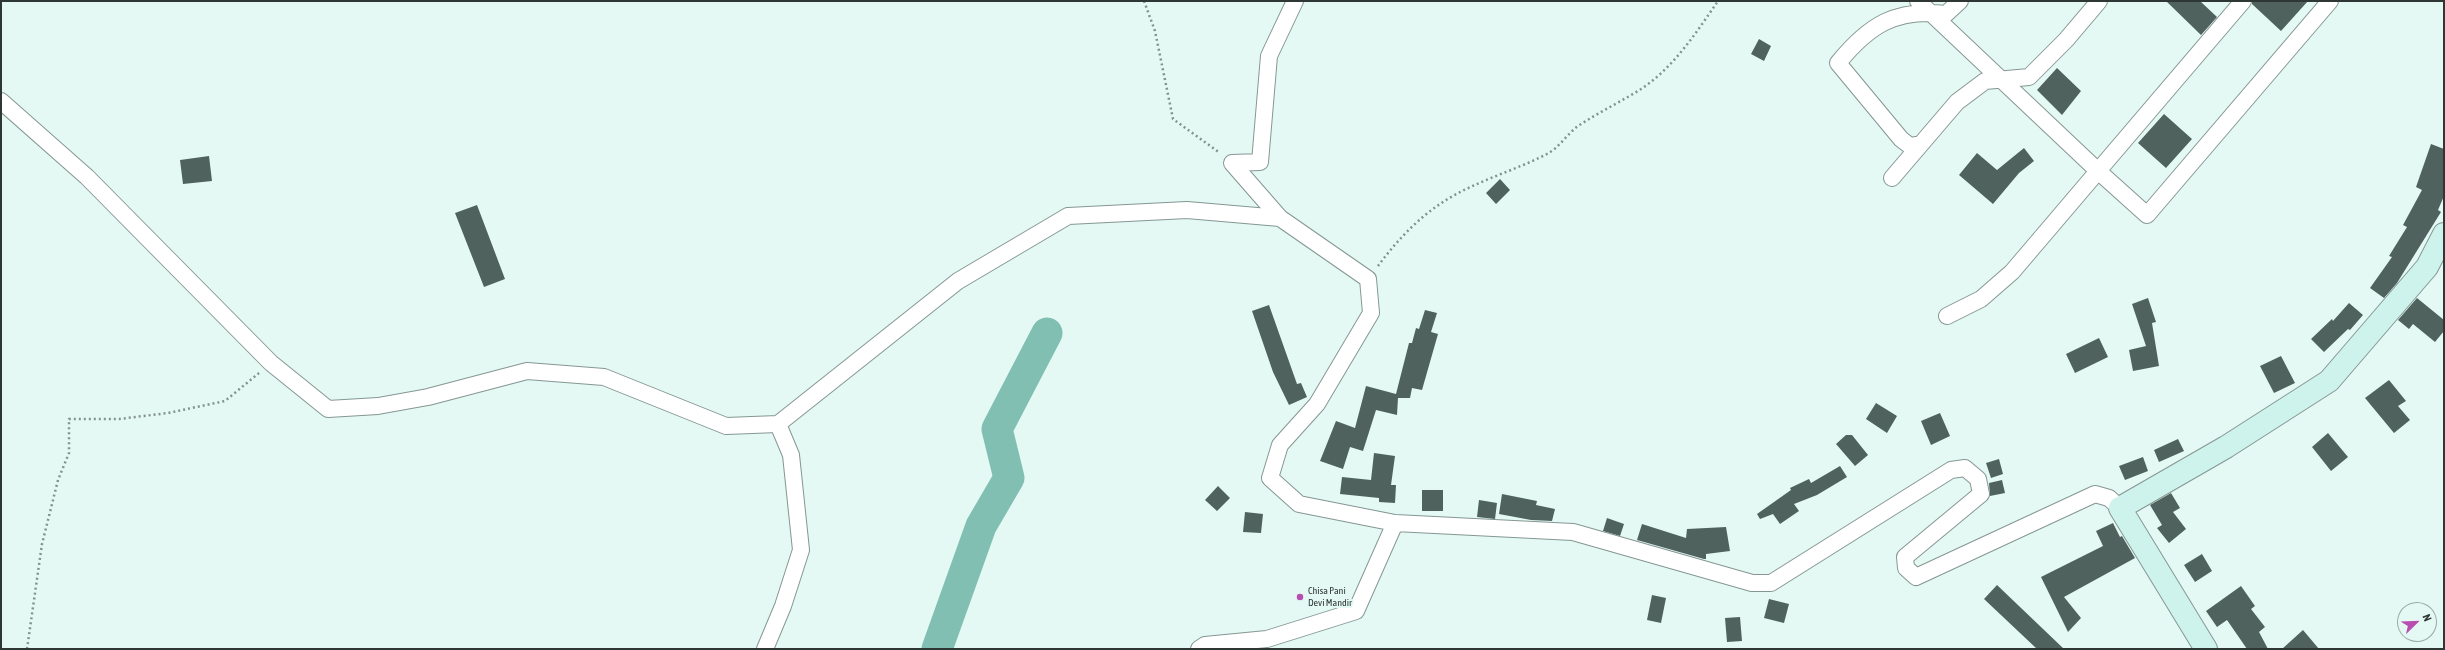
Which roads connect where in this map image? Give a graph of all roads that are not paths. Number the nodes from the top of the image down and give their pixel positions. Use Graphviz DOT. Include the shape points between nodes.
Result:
graph roads {
  1 [pos="1295,1"];
  2 [pos="1960,1"];
  3 [pos="2099,1"];
  4 [pos="2243,1"];
  5 [pos="2330,1"];
  6 [pos="1924,6"];
  7 [pos="2002,80"];
  8 [pos="1,101"];
  9 [pos="1921,144"];
  10 [pos="2098,171"];
  11 [pos="1892,178"];
  12 [pos="1280,218"];
  13 [pos="2444,234"];
  14 [pos="1947,316"];
  15 [pos="778,424"];
  16 [pos="2120,508"];
  17 [pos="1395,523"];
  18 [pos="765,649"];
  19 [pos="1199,649"];
  20 [pos="2206,649"];
  1 -- 12 [label="street" via="1269,56 1260,162 1232,163"];
  2 -- 6 [label="street" via="1946,14"];
  3 -- 7 [label="street" via="2066,40 2029,77"];
  4 -- 10 [label="street"];
  5 -- 10 [label="street" via="2147,215"];
  6 -- 7 [label="street"];
  6 -- 9 [label="street" via="1885,21 1868,32 1838,63 1902,139 1910,146"];
  7 -- 9 [label="street" via="1985,81 1977,85 1957,102"];
  7 -- 10 [label="street"];
  8 -- 15 [label="street" via="87,177 271,363 328,409 378,406 428,397 527,371 604,377 726,426"];
  9 -- 11 [label="street"];
  10 -- 14 [label="street" via="2012,272 1981,299"];
  12 -- 15 [label="street" via="1187,210 1068,216 958,281"];
  12 -- 17 [label="street" via="1368,279 1371,313 1317,404 1280,445 1270,478 1299,504"];
  13 -- 16 [label="street" via="2427,267 2330,381 2226,447"];
  15 -- 18 [label="street" via="790,455 801,550 784,606"];
  16 -- 17 [label="street" via="2109,498 2095,494 1916,577 1906,568 1905,558 1981,494 1978,479 1965,468 1951,470 1771,583 1752,583 1574,532"];
  16 -- 20 [label="street"];
  17 -- 19 [label="street" via="1356,611 1267,639 1212,644"];
}
